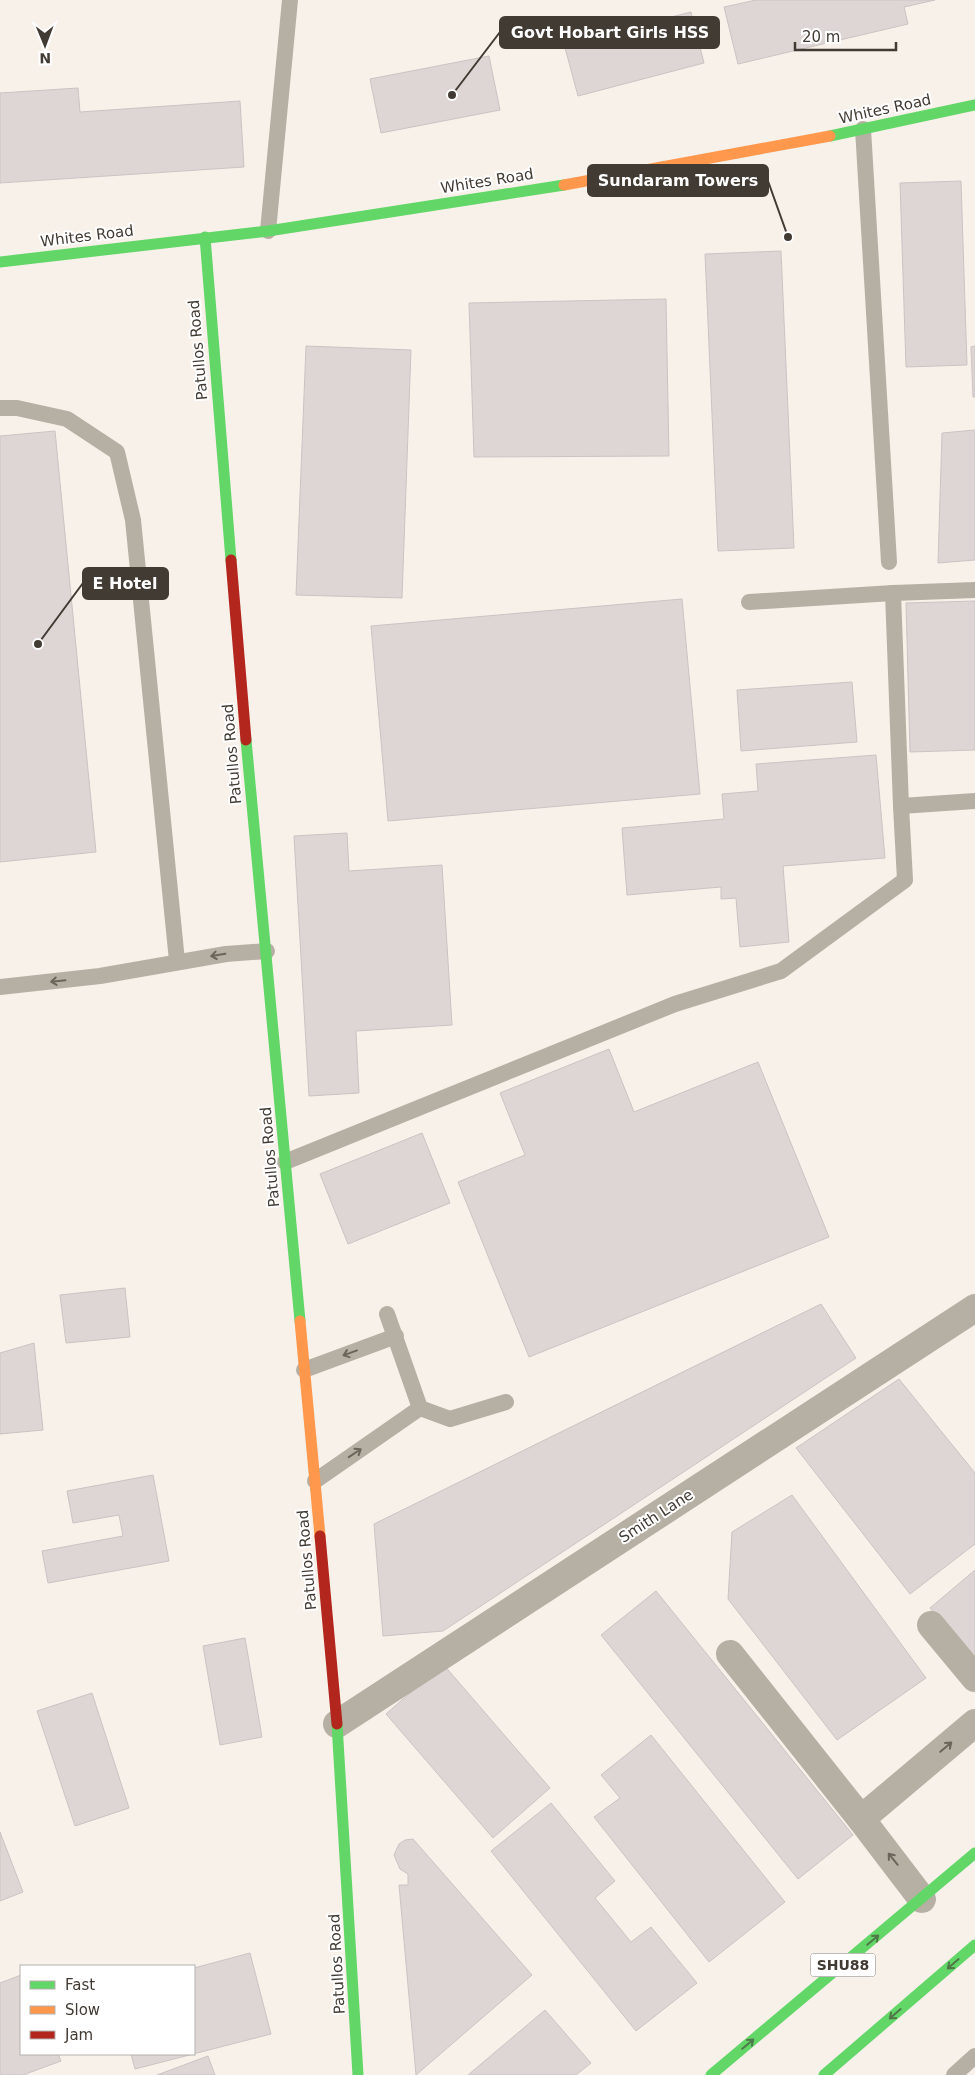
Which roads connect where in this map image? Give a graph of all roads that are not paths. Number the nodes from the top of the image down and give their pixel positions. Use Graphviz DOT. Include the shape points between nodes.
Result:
graph roads {
  1 [pos="290,0"];
  2 [pos="975,105"];
  3 [pos="862,129"];
  4 [pos="268,231"];
  5 [pos="205,237"];
  6 [pos="0,262"];
  7 [pos="0,408"];
  8 [pos="889,562"];
  9 [pos="975,590"];
  10 [pos="893,593"];
  11 [pos="749,602"];
  12 [pos="975,801"];
  13 [pos="901,806"];
  14 [pos="267,952"];
  15 [pos="177,961"];
  16 [pos="0,988"];
  17 [pos="285,1162"];
  18 [pos="975,1308"];
  19 [pos="388,1314"];
  20 [pos="396,1336"];
  21 [pos="304,1370"];
  22 [pos="506,1402"];
  23 [pos="420,1408"];
  24 [pos="315,1481"];
  25 [pos="931,1625"];
  26 [pos="730,1654"];
  27 [pos="975,1678"];
  28 [pos="975,1723"];
  29 [pos="337,1724"];
  30 [pos="861,1819"];
  31 [pos="975,1853"];
  32 [pos="922,1898"];
  33 [pos="975,1945"];
  34 [pos="975,2056"];
  35 [pos="358,2075"];
  36 [pos="711,2075"];
  37 [pos="824,2075"];
  38 [pos="954,2075"];
  1 -- 4 [label="lane"];
  2 -- 3 [label="street, Whites Road"];
  3 -- 4 [label="street, Whites Road" via="570,184"];
  3 -- 8 [label="lane"];
  4 -- 5 [label="street, Whites Road"];
  5 -- 6 [label="street, Whites Road"];
  5 -- 14 [label="street, Patullos Road" via="243,709"];
  7 -- 15 [label="lane" via="17,408 67,419 117,452 133,520"];
  9 -- 10 [label="lane"];
  10 -- 11 [label="lane"];
  10 -- 13 [label="lane"];
  12 -- 13 [label="lane"];
  13 -- 17 [label="lane" via="905,880 781,970 675,1004"];
  14 -- 15 [label="lane, one-way"];
  14 -- 17 [label="street, Patullos Road"];
  15 -- 16 [label="lane, one-way" via="100,976"];
  17 -- 21 [label="street, Patullos Road"];
  18 -- 29 [label="street, Smith Lane"];
  19 -- 20 [label="lane"];
  20 -- 21 [label="lane, one-way"];
  20 -- 23 [label="lane"];
  21 -- 24 [label="street, Patullos Road"];
  22 -- 23 [label="lane" via="450,1418"];
  24 -- 23 [label="lane, one-way"];
  24 -- 29 [label="street, Patullos Road"];
  25 -- 27 [label="street"];
  26 -- 30 [label="street"];
  30 -- 28 [label="street, one-way"];
  29 -- 35 [label="street, Patullos Road"];
  32 -- 30 [label="street, one-way"];
  31 -- 32 [label="street, SHU88"];
  36 -- 32 [label="street, SHU88, one-way"];
  33 -- 37 [label="street, one-way"];
  34 -- 38 [label="lane"];
}
